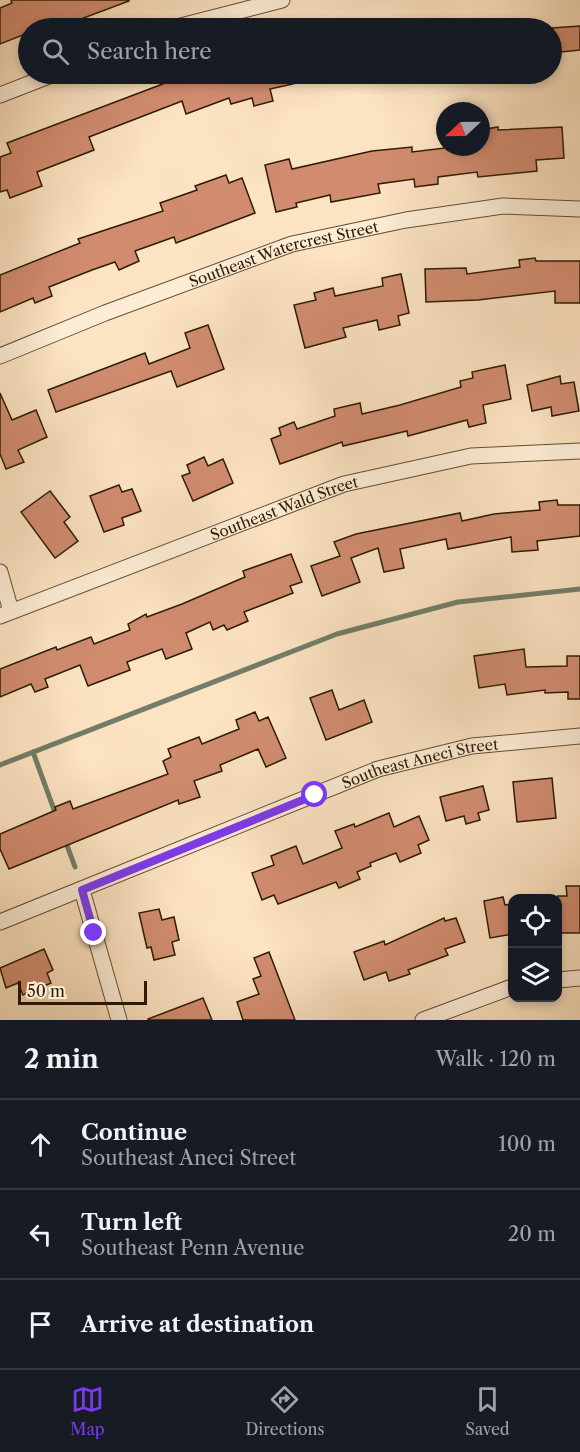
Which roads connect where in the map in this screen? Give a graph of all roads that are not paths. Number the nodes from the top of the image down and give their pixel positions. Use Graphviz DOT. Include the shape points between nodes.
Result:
graph roads {
  1 [pos="282,0"];
  2 [pos="212,18"];
  3 [pos="28,84"];
  4 [pos="0,95"];
  5 [pos="580,209"];
  6 [pos="0,356"];
  7 [pos="580,451"];
  8 [pos="0,572"];
  9 [pos="6,613"];
  10 [pos="580,736"];
  11 [pos="82,890"];
  12 [pos="0,922"];
  13 [pos="580,978"];
  14 [pos="562,980"];
  15 [pos="508,989"];
  16 [pos="119,1020"];
  17 [pos="423,1020"];
  1 -- 2 [label="street"];
  3 -- 4 [label="street"];
  5 -- 6 [label="street, Southeast Watercrest Street" via="503,206 406,220 292,244"];
  7 -- 9 [label="street, Southeast Wald Street" via="471,456 344,484"];
  8 -- 9 [label="street"];
  10 -- 11 [label="street, Southeast Aneci Street" via="472,746 378,769"];
  11 -- 12 [label="street, Southeast Aneci Street"];
  11 -- 16 [label="street"];
  13 -- 14 [label="street"];
  15 -- 17 [label="street"];
}
